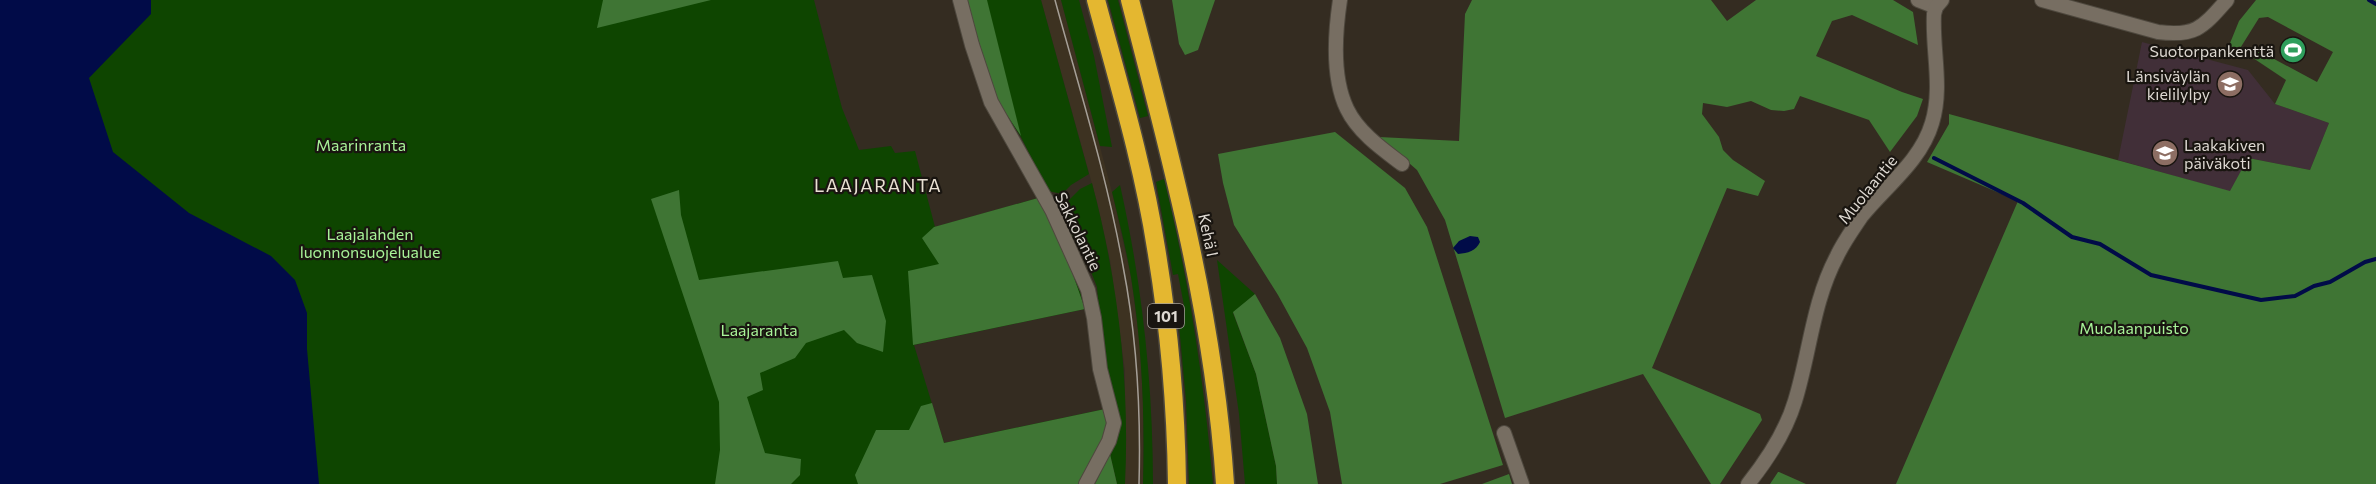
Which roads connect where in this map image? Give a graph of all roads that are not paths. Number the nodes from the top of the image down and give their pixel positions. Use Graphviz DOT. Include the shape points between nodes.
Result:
graph roads {
  1 [pos="960,0"];
  2 [pos="1096,0"];
  3 [pos="1130,0"];
  4 [pos="1340,0"];
  5 [pos="1918,0"];
  6 [pos="2042,0"];
  7 [pos="2228,0"];
  8 [pos="1939,3"];
  9 [pos="1402,164"];
  10 [pos="1504,433"];
  11 [pos="1176,450"];
  12 [pos="1223,451"];
  13 [pos="1086,484"];
  14 [pos="1171,484"];
  15 [pos="1177,484"];
  16 [pos="1225,484"];
  17 [pos="1229,484"];
  18 [pos="1522,484"];
  19 [pos="1748,484"];
  1 -- 13 [label="street, Sakkolantie" via="991,102 1052,210 1088,290 1100,369 1114,423"];
  2 -- 11 [label="highway, 101" via="1144,184 1156,247 1165,307"];
  3 -- 12 [label="highway, Kehä I" via="1176,176 1204,305"];
  4 -- 9 [label="street" via="1338,63 1340,90 1347,110 1376,145"];
  5 -- 8 [label="street"];
  6 -- 7 [label="street" via="2169,34 2205,25"];
  8 -- 19 [label="street, Muolaantie" via="1933,25 1937,96 1927,136 1913,159 1861,218 1836,256 1817,305 1796,400 1781,437"];
  10 -- 18 [label="street"];
  11 -- 14 [label="highway"];
  11 -- 15 [label="highway, 101"];
  12 -- 16 [label="highway, Kehä I"];
  12 -- 17 [label="highway"];
}
